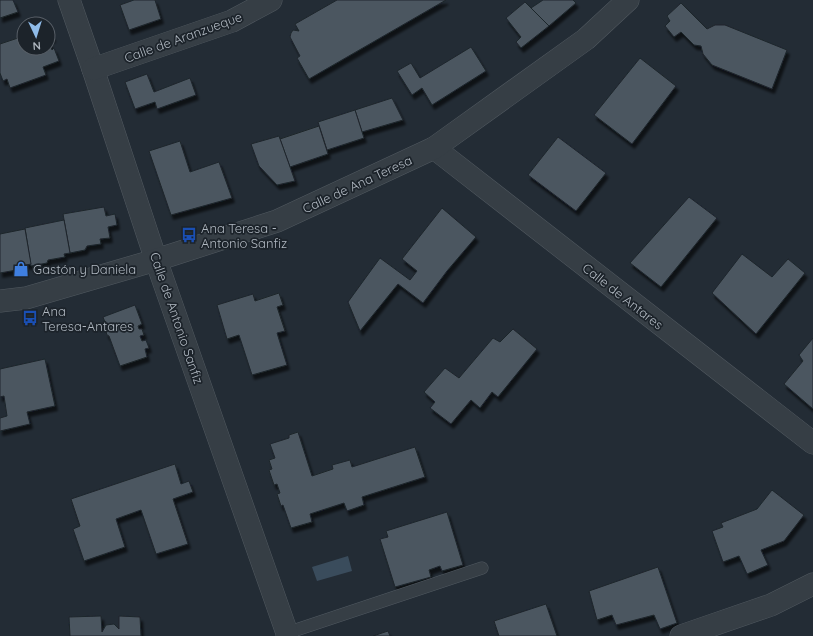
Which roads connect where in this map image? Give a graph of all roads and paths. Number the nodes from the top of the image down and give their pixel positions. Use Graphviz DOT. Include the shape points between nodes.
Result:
graph roads {
  1 [pos="69,0"];
  2 [pos="271,0"];
  3 [pos="628,0"];
  4 [pos="93,69"];
  5 [pos="434,148"];
  6 [pos="156,260"];
  7 [pos="0,301"];
  8 [pos="813,443"];
  9 [pos="482,568"];
  10 [pos="813,584"];
  11 [pos="287,634"];
  12 [pos="681,636"];
  1 -- 4 [label="street, Calle de Antonio Sanfiz"];
  2 -- 4 [label="street, Calle de Aranzueque" via="232,21"];
  3 -- 5 [label="street, Calle de Ana Teresa" via="586,39"];
  4 -- 6 [label="street, Calle de Antonio Sanfiz"];
  5 -- 6 [label="street, Calle de Ana Teresa" via="277,221"];
  5 -- 8 [label="street, Calle de Antares"];
  6 -- 7 [label="street, Calle de Ana Teresa" via="26,298"];
  6 -- 11 [label="street, Calle de Antonio Sanfiz"];
  9 -- 11 [label="lane"];
  10 -- 12 [label="street" via="771,605"];
}
